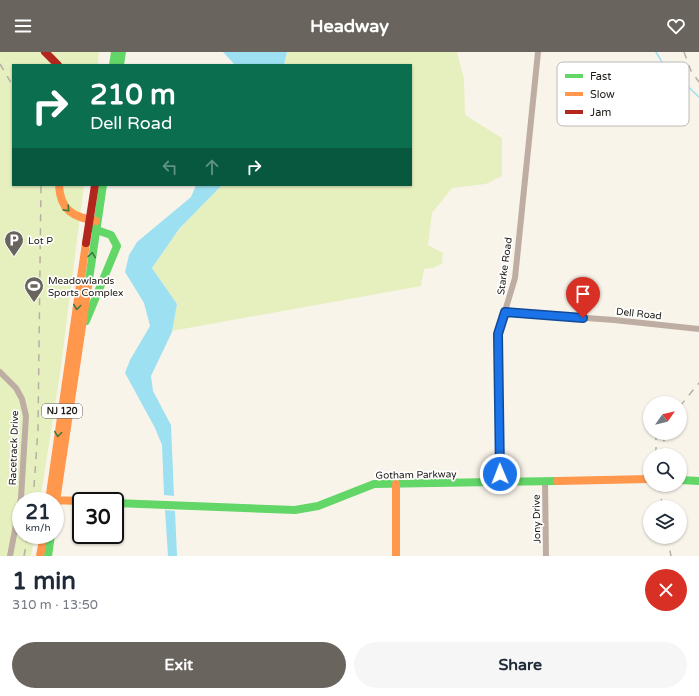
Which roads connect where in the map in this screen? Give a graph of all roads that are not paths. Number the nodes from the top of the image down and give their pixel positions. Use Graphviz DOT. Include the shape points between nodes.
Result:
graph roads {
  1 [pos="45,52"];
  2 [pos="115,52"];
  3 [pos="122,52"];
  4 [pos="538,52"];
  5 [pos="57,64"];
  6 [pos="113,64"];
  7 [pos="120,64"];
  8 [pos="59,186"];
  9 [pos="95,186"];
  10 [pos="103,186"];
  11 [pos="93,225"];
  12 [pos="505,312"];
  13 [pos="699,328"];
  14 [pos="81,335"];
  15 [pos="0,372"];
  16 [pos="643,480"];
  17 [pos="687,480"];
  18 [pos="545,481"];
  19 [pos="699,481"];
  20 [pos="500,482"];
  21 [pos="396,484"];
  22 [pos="53,492"];
  23 [pos="54,492"];
  24 [pos="124,503"];
  25 [pos="42,544"];
  26 [pos="50,544"];
  27 [pos="10,556"];
  28 [pos="40,556"];
  29 [pos="48,556"];
  30 [pos="396,556"];
  31 [pos="546,556"];
  1 -- 5 [label="main road"];
  2 -- 6 [label="main road"];
  3 -- 7 [label="main road"];
  4 -- 12 [label="street, Starke Road" via="515,278"];
  8 -- 11 [label="main road, one-way" via="60,198 66,209"];
  9 -- 11 [label="main road, NJ 120"];
  10 -- 11 [label="main road, NJ 120"];
  14 -- 11 [label="main road, NJ 120, one-way"];
  11 -- 14 [label="main road" via="113,236 116,250"];
  11 -- 22 [label="main road, NJ 120, one-way"];
  12 -- 13 [label="street, Dell Road"];
  12 -- 20 [label="street, Starke Road" via="498,334"];
  14 -- 23 [label="main road, NJ 120"];
  15 -- 27 [label="street, Racetrack Drive" via="20,393 26,416 21,498"];
  16 -- 18 [label="main road, Gotham Parkway"];
  17 -- 19 [label="main road"];
  18 -- 20 [label="main road, Gotham Parkway"];
  18 -- 31 [label="street, Jony Drive"];
  20 -- 21 [label="main road, Gotham Parkway"];
  21 -- 24 [label="main road, Gotham Parkway" via="366,485 312,507 294,511 284,508"];
  21 -- 30 [label="main road"];
  25 -- 28 [label="main road"];
  26 -- 29 [label="main road"];
}
